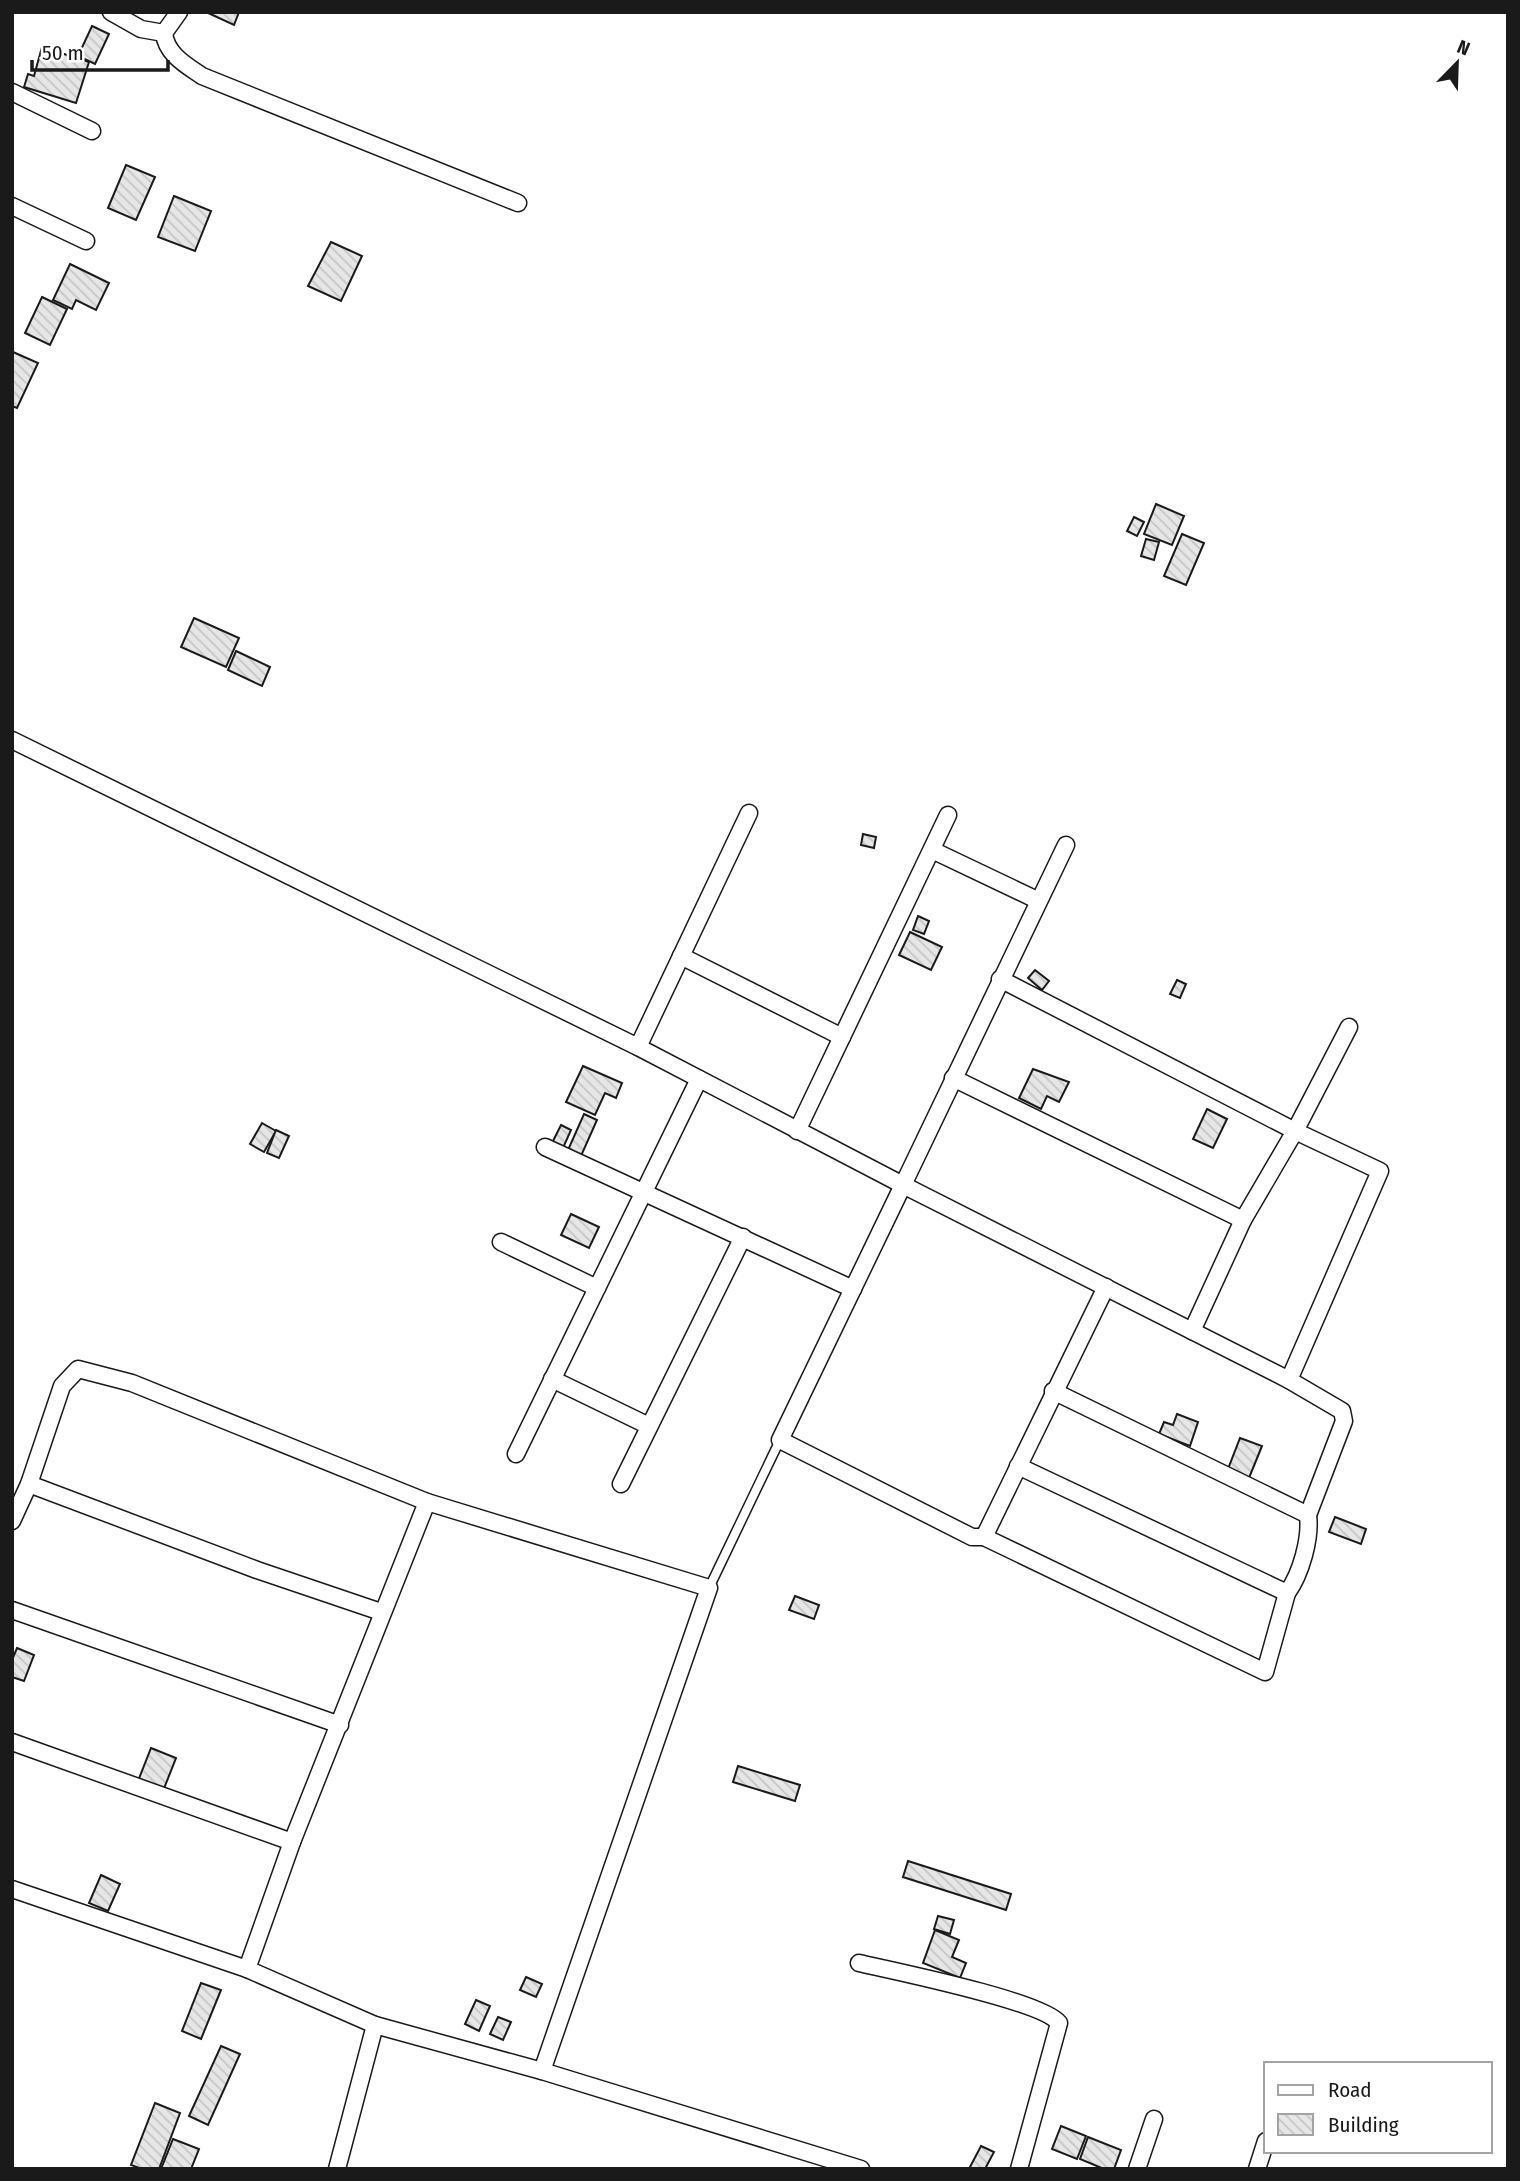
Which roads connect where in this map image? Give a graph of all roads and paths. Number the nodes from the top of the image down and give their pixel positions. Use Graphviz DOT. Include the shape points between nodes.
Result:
graph roads {
  1 [pos="111,12"];
  2 [pos="179,12"];
  3 [pos="164,33"];
  4 [pos="12,92"];
  5 [pos="93,131"];
  6 [pos="517,203"];
  7 [pos="12,206"];
  8 [pos="86,241"];
  9 [pos="12,740"];
  10 [pos="749,813"];
  11 [pos="948,815"];
  12 [pos="1066,845"];
  13 [pos="932,850"];
  14 [pos="1037,900"];
  15 [pos="681,956"];
  16 [pos="1000,979"];
  17 [pos="1349,1027"];
  18 [pos="842,1037"];
  19 [pos="638,1047"];
  20 [pos="953,1078"];
  21 [pos="699,1079"];
  22 [pos="797,1130"];
  23 [pos="1295,1131"];
  24 [pos="545,1147"];
  25 [pos="903,1185"];
  26 [pos="645,1193"];
  27 [pos="1243,1220"];
  28 [pos="743,1237"];
  29 [pos="501,1242"];
  30 [pos="1106,1287"];
  31 [pos="597,1288"];
  32 [pos="853,1289"];
  33 [pos="1192,1331"];
  34 [pos="552,1379"];
  35 [pos="1289,1380"];
  36 [pos="1053,1391"];
  37 [pos="649,1426"];
  38 [pos="780,1440"];
  39 [pos="516,1454"];
  40 [pos="1018,1466"];
  41 [pos="29,1483"];
  42 [pos="621,1484"];
  43 [pos="427,1502"];
  44 [pos="1308,1515"];
  45 [pos="12,1521"];
  46 [pos="984,1537"];
  47 [pos="709,1588"];
  48 [pos="1287,1593"];
  49 [pos="12,1610"];
  50 [pos="381,1612"];
  51 [pos="340,1725"];
  52 [pos="12,1742"];
  53 [pos="292,1842"];
  54 [pos="12,1889"];
  55 [pos="859,1963"];
  56 [pos="247,1969"];
  57 [pos="375,2025"];
  58 [pos="542,2071"];
  59 [pos="1154,2119"];
  60 [pos="1264,2147"];
  61 [pos="337,2169"];
  62 [pos="861,2169"];
  63 [pos="1018,2169"];
  64 [pos="1137,2169"];
  65 [pos="1257,2169"];
  1 -- 3 [label="street" via="141,29"];
  2 -- 3 [label="street"];
  3 -- 6 [label="street" via="178,59 202,76"];
  4 -- 5 [label="street"];
  7 -- 8 [label="street"];
  9 -- 19 [label="street"];
  10 -- 15 [label="street"];
  11 -- 13 [label="street"];
  12 -- 14 [label="street"];
  13 -- 14 [label="street"];
  13 -- 18 [label="street"];
  14 -- 16 [label="street"];
  15 -- 18 [label="street"];
  15 -- 19 [label="street"];
  16 -- 20 [label="street"];
  16 -- 23 [label="street"];
  17 -- 23 [label="street"];
  18 -- 22 [label="street"];
  19 -- 21 [label="street"];
  20 -- 25 [label="street"];
  20 -- 27 [label="street"];
  21 -- 22 [label="street"];
  21 -- 26 [label="street"];
  22 -- 25 [label="street"];
  23 -- 27 [label="street"];
  23 -- 35 [label="street" via="1380,1171"];
  24 -- 26 [label="street"];
  25 -- 30 [label="street"];
  25 -- 32 [label="street"];
  26 -- 28 [label="street"];
  26 -- 31 [label="street"];
  27 -- 33 [label="street"];
  28 -- 32 [label="street"];
  28 -- 37 [label="street"];
  29 -- 31 [label="street"];
  30 -- 33 [label="street"];
  30 -- 36 [label="street"];
  31 -- 34 [label="street"];
  32 -- 38 [label="street"];
  33 -- 35 [label="street"];
  34 -- 37 [label="street"];
  34 -- 39 [label="street"];
  35 -- 44 [label="street" via="1342,1411 1344,1421"];
  36 -- 40 [label="street"];
  36 -- 44 [label="street"];
  37 -- 42 [label="street"];
  38 -- 46 [label="street" via="972,1537"];
  38 -- 47 [label="lane"];
  40 -- 46 [label="street"];
  40 -- 48 [label="street"];
  41 -- 43 [label="street" via="53,1405 78,1369 132,1383"];
  41 -- 45 [label="street"];
  41 -- 50 [label="street"];
  43 -- 47 [label="street"];
  43 -- 50 [label="street"];
  44 -- 48 [label="street" via="1309,1528"];
  46 -- 48 [label="street" via="1265,1672"];
  47 -- 58 [label="street"];
  49 -- 51 [label="street"];
  50 -- 51 [label="street"];
  51 -- 53 [label="street"];
  52 -- 53 [label="street"];
  53 -- 56 [label="street"];
  54 -- 56 [label="street"];
  55 -- 63 [label="street" via="973,1990 1049,2013 1059,2022"];
  56 -- 57 [label="street"];
  57 -- 58 [label="street"];
  57 -- 61 [label="street"];
  58 -- 62 [label="street"];
  59 -- 64 [label="street"];
  60 -- 65 [label="street"];
}
